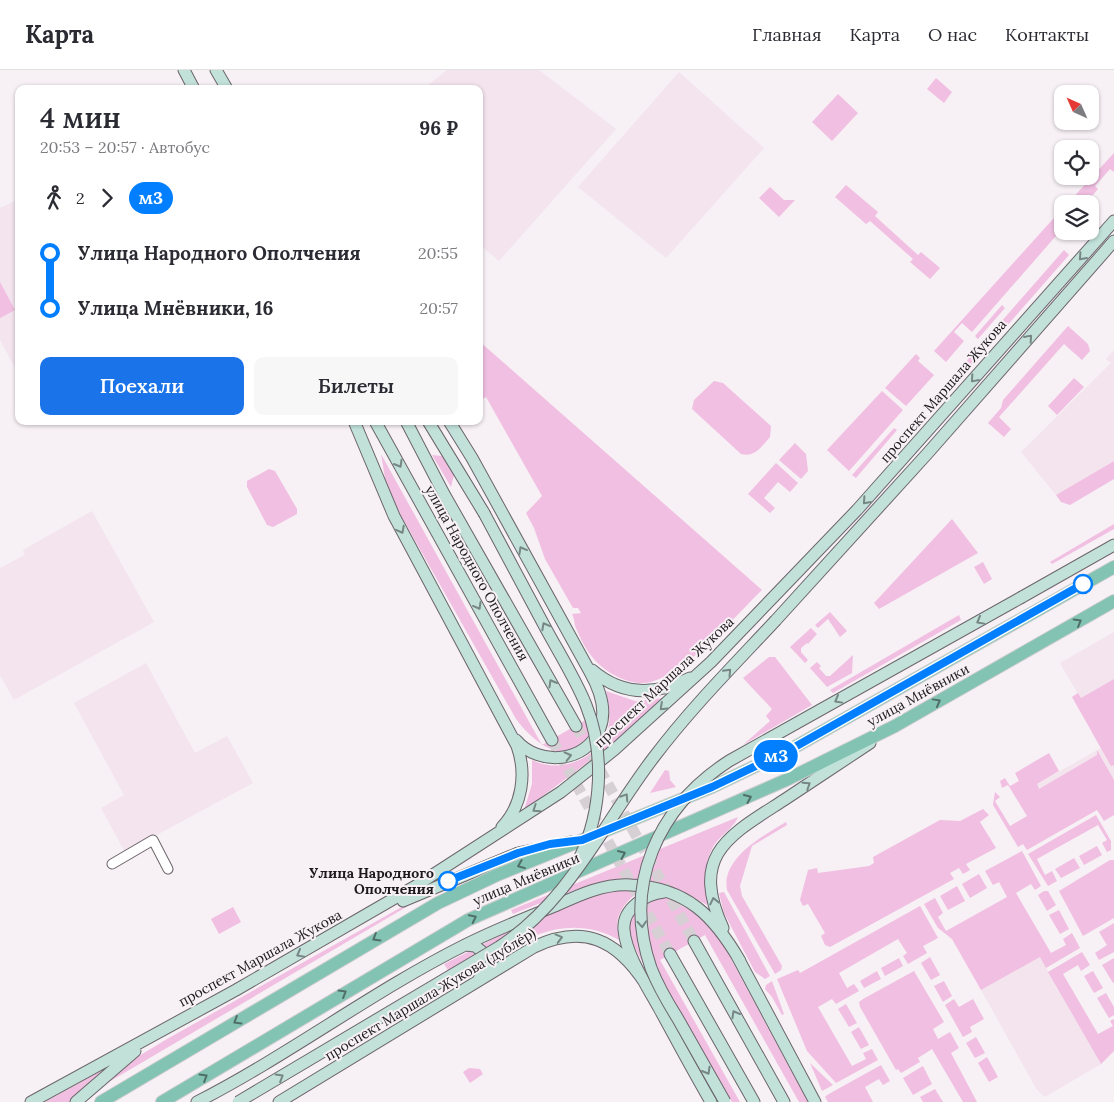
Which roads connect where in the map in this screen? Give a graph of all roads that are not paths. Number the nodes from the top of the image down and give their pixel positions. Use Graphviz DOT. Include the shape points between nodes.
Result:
graph roads {
  1 [pos="184,70"];
  2 [pos="216,70"];
  3 [pos="192,85"];
  4 [pos="225,85"];
  5 [pos="1114,221"];
  6 [pos="1114,241"];
  7 [pos="356,425"];
  8 [pos="377,425"];
  9 [pos="408,425"];
  10 [pos="430,425"];
  11 [pos="451,425"];
  12 [pos="1114,545"];
  13 [pos="1114,567"];
  14 [pos="1114,601"];
  15 [pos="711,662"];
  16 [pos="586,664"];
  17 [pos="576,726"];
  18 [pos="895,726"];
  19 [pos="511,733"];
  20 [pos="552,740"];
  21 [pos="582,840"];
  22 [pos="478,848"];
  23 [pos="112,864"];
  24 [pos="168,869"];
  25 [pos="568,881"];
  26 [pos="674,893"];
  27 [pos="342,930"];
  28 [pos="694,941"];
  29 [pos="465,945"];
  30 [pos="670,954"];
  31 [pos="740,961"];
  32 [pos="645,983"];
  33 [pos="470,986"];
  34 [pos="162,1031"];
  35 [pos="31,1102"];
  36 [pos="76,1102"];
  37 [pos="101,1102"];
  38 [pos="162,1102"];
  39 [pos="197,1102"];
  40 [pos="238,1102"];
  41 [pos="279,1102"];
  42 [pos="711,1102"];
  43 [pos="725,1102"];
  44 [pos="754,1102"];
  45 [pos="784,1102"];
  46 [pos="815,1102"];
  1 -- 3 [label="main road"];
  2 -- 4 [label="main road"];
  5 -- 15 [label="main road, проспект Маршала Жукова, one-way" via="857,510"];
  25 -- 6 [label="main road, проспект Маршала Жукова, one-way, bridge" via="684,719 945,434"];
  7 -- 19 [label="main road, one-way" via="394,516"];
  8 -- 20 [label="main road, улица Народного Ополчения, one-way"];
  17 -- 9 [label="main road, улица Народного Ополчения, one-way"];
  25 -- 10 [label="main road, one-way, bridge" via="587,842 594,816 598,764 593,729 576,684 484,513"];
  16 -- 11 [label="main road, one-way"];
  12 -- 43 [label="main road, one-way, bridge" via="722,766 687,794 664,824 649,860 643,887 641,918 644,944 655,978"];
  13 -- 21 [label="main road, улица Мнёвники" via="793,748 712,787"];
  18 -- 14 [label="main road, улица Мнёвники, one-way"];
  15 -- 16 [label="main road" via="678,683 643,692 612,684"];
  15 -- 22 [label="main road, проспект Маршала Жукова, one-way" via="639,729 568,786"];
  19 -- 16 [label="main road, one-way" via="527,750 545,757 572,756 588,745 600,729 602,717 598,689"];
  31 -- 18 [label="main road, one-way" via="712,897 712,872 720,850 746,824"];
  38 -- 18 [label="main road, улица Мнёвники, one-way" via="430,941 488,911 759,793"];
  19 -- 22 [label="main road" via="522,761 519,798 506,823"];
  21 -- 27 [label="main road" via="518,853"];
  21 -- 37 [label="main road, one-way" via="497,875 414,916"];
  22 -- 27 [label="main road, проспект Маршала Жукова"];
  23 -- 24 [label="street" via="153,840"];
  40 -- 25 [label="main road, one-way, bridge" via="513,938 539,916"];
  26 -- 29 [label="main road" via="630,885 606,887 574,897"];
  26 -- 31 [label="main road" via="706,914"];
  26 -- 32 [label="main road" via="661,892 646,898 633,907 624,921 626,940"];
  27 -- 34 [label="main road, проспект Маршала Жукова, one-way"];
  45 -- 28 [label="main road, one-way"];
  29 -- 33 [label="main road" via="480,948 488,960 482,976"];
  29 -- 39 [label="main road"];
  30 -- 44 [label="main road"];
  31 -- 46 [label="main road"];
  33 -- 32 [label="main road, проспект Маршала Жукова (дублёр), one-way" via="534,947 556,938 576,935 593,937 610,945"];
  32 -- 42 [label="main road"];
  33 -- 41 [label="main road, проспект Маршала Жукова (дублёр)"];
  34 -- 35 [label="main road, проспект Маршала Жукова"];
  34 -- 36 [label="main road"];
}
